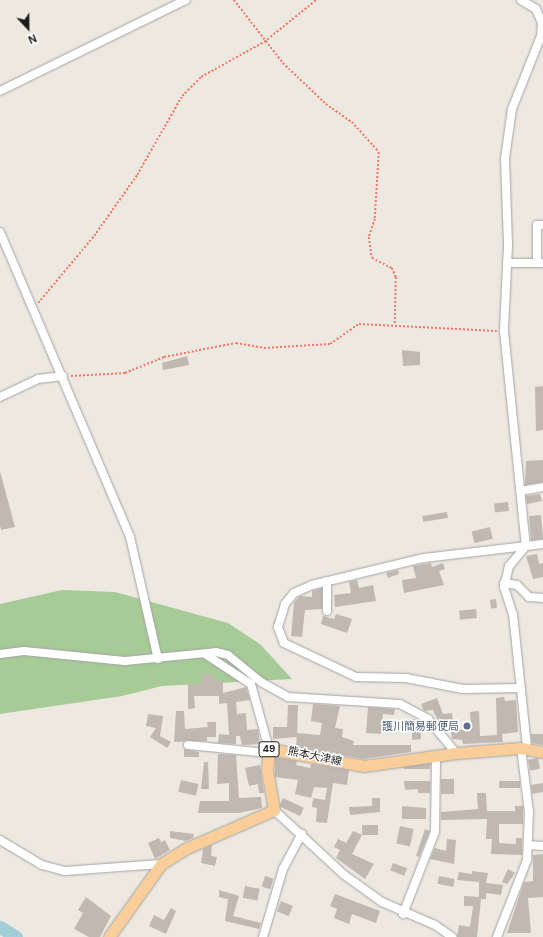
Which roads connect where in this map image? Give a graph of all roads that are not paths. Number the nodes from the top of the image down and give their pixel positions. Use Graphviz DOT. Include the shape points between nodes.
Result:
graph roads {
  1 [pos="186,0"];
  2 [pos="521,0"];
  3 [pos="542,36"];
  4 [pos="0,91"];
  5 [pos="543,225"];
  6 [pos="0,232"];
  7 [pos="507,263"];
  8 [pos="540,263"];
  9 [pos="63,376"];
  10 [pos="0,397"];
  11 [pos="543,487"];
  12 [pos="521,490"];
  13 [pos="543,544"];
  14 [pos="526,546"];
  15 [pos="327,581"];
  16 [pos="504,583"];
  17 [pos="543,598"];
  18 [pos="327,611"];
  19 [pos="0,654"];
  20 [pos="205,654"];
  21 [pos="158,659"];
  22 [pos="519,688"];
  23 [pos="188,745"];
  24 [pos="524,748"];
  25 [pos="268,751"];
  26 [pos="543,752"];
  27 [pos="456,753"];
  28 [pos="436,756"];
  29 [pos="274,810"];
  30 [pos="302,834"];
  31 [pos="0,840"];
  32 [pos="528,845"];
  33 [pos="543,846"];
  34 [pos="162,864"];
  35 [pos="403,914"];
  36 [pos="109,937"];
  37 [pos="263,937"];
  38 [pos="452,937"];
  39 [pos="497,937"];
  1 -- 4 [label="street"];
  2 -- 3 [label="street" via="540,16"];
  3 -- 7 [label="street" via="523,78 508,134"];
  5 -- 8 [label="street" via="537,225"];
  6 -- 9 [label="street"];
  7 -- 8 [label="street"];
  7 -- 12 [label="street" via="504,331"];
  9 -- 10 [label="street" via="38,379"];
  9 -- 21 [label="street" via="130,537"];
  11 -- 12 [label="street"];
  12 -- 14 [label="street"];
  13 -- 14 [label="street"];
  14 -- 15 [label="street" via="424,558"];
  14 -- 16 [label="street" via="509,566"];
  15 -- 18 [label="street"];
  15 -- 22 [label="street" via="294,593 285,604 278,627 284,643 356,677 406,678 463,689"];
  16 -- 17 [label="street" via="516,585 530,597"];
  16 -- 22 [label="street" via="513,614"];
  19 -- 21 [label="street" via="24,651 125,661"];
  20 -- 21 [label="street"];
  20 -- 25 [label="street" via="251,684"];
  20 -- 27 [label="street" via="228,655 262,682 288,696 400,704 428,719"];
  22 -- 24 [label="street"];
  23 -- 25 [label="street"];
  24 -- 26 [label="main road, 熊本大津線 / 49"];
  24 -- 27 [label="main road, 熊本大津線 / 49"];
  24 -- 32 [label="street" via="529,812"];
  25 -- 28 [label="main road, 熊本大津線 / 49" via="364,766"];
  25 -- 29 [label="main road, 49"];
  27 -- 28 [label="main road, 熊本大津線 / 49"];
  28 -- 35 [label="street" via="435,832"];
  29 -- 30 [label="street"];
  29 -- 34 [label="main road" via="187,848"];
  30 -- 35 [label="street" via="343,874"];
  30 -- 37 [label="street" via="283,869"];
  31 -- 34 [label="street" via="30,859 65,871"];
  32 -- 33 [label="street"];
  32 -- 39 [label="street" via="527,860"];
  34 -- 36 [label="main road"];
  35 -- 38 [label="street" via="434,925"];
}
